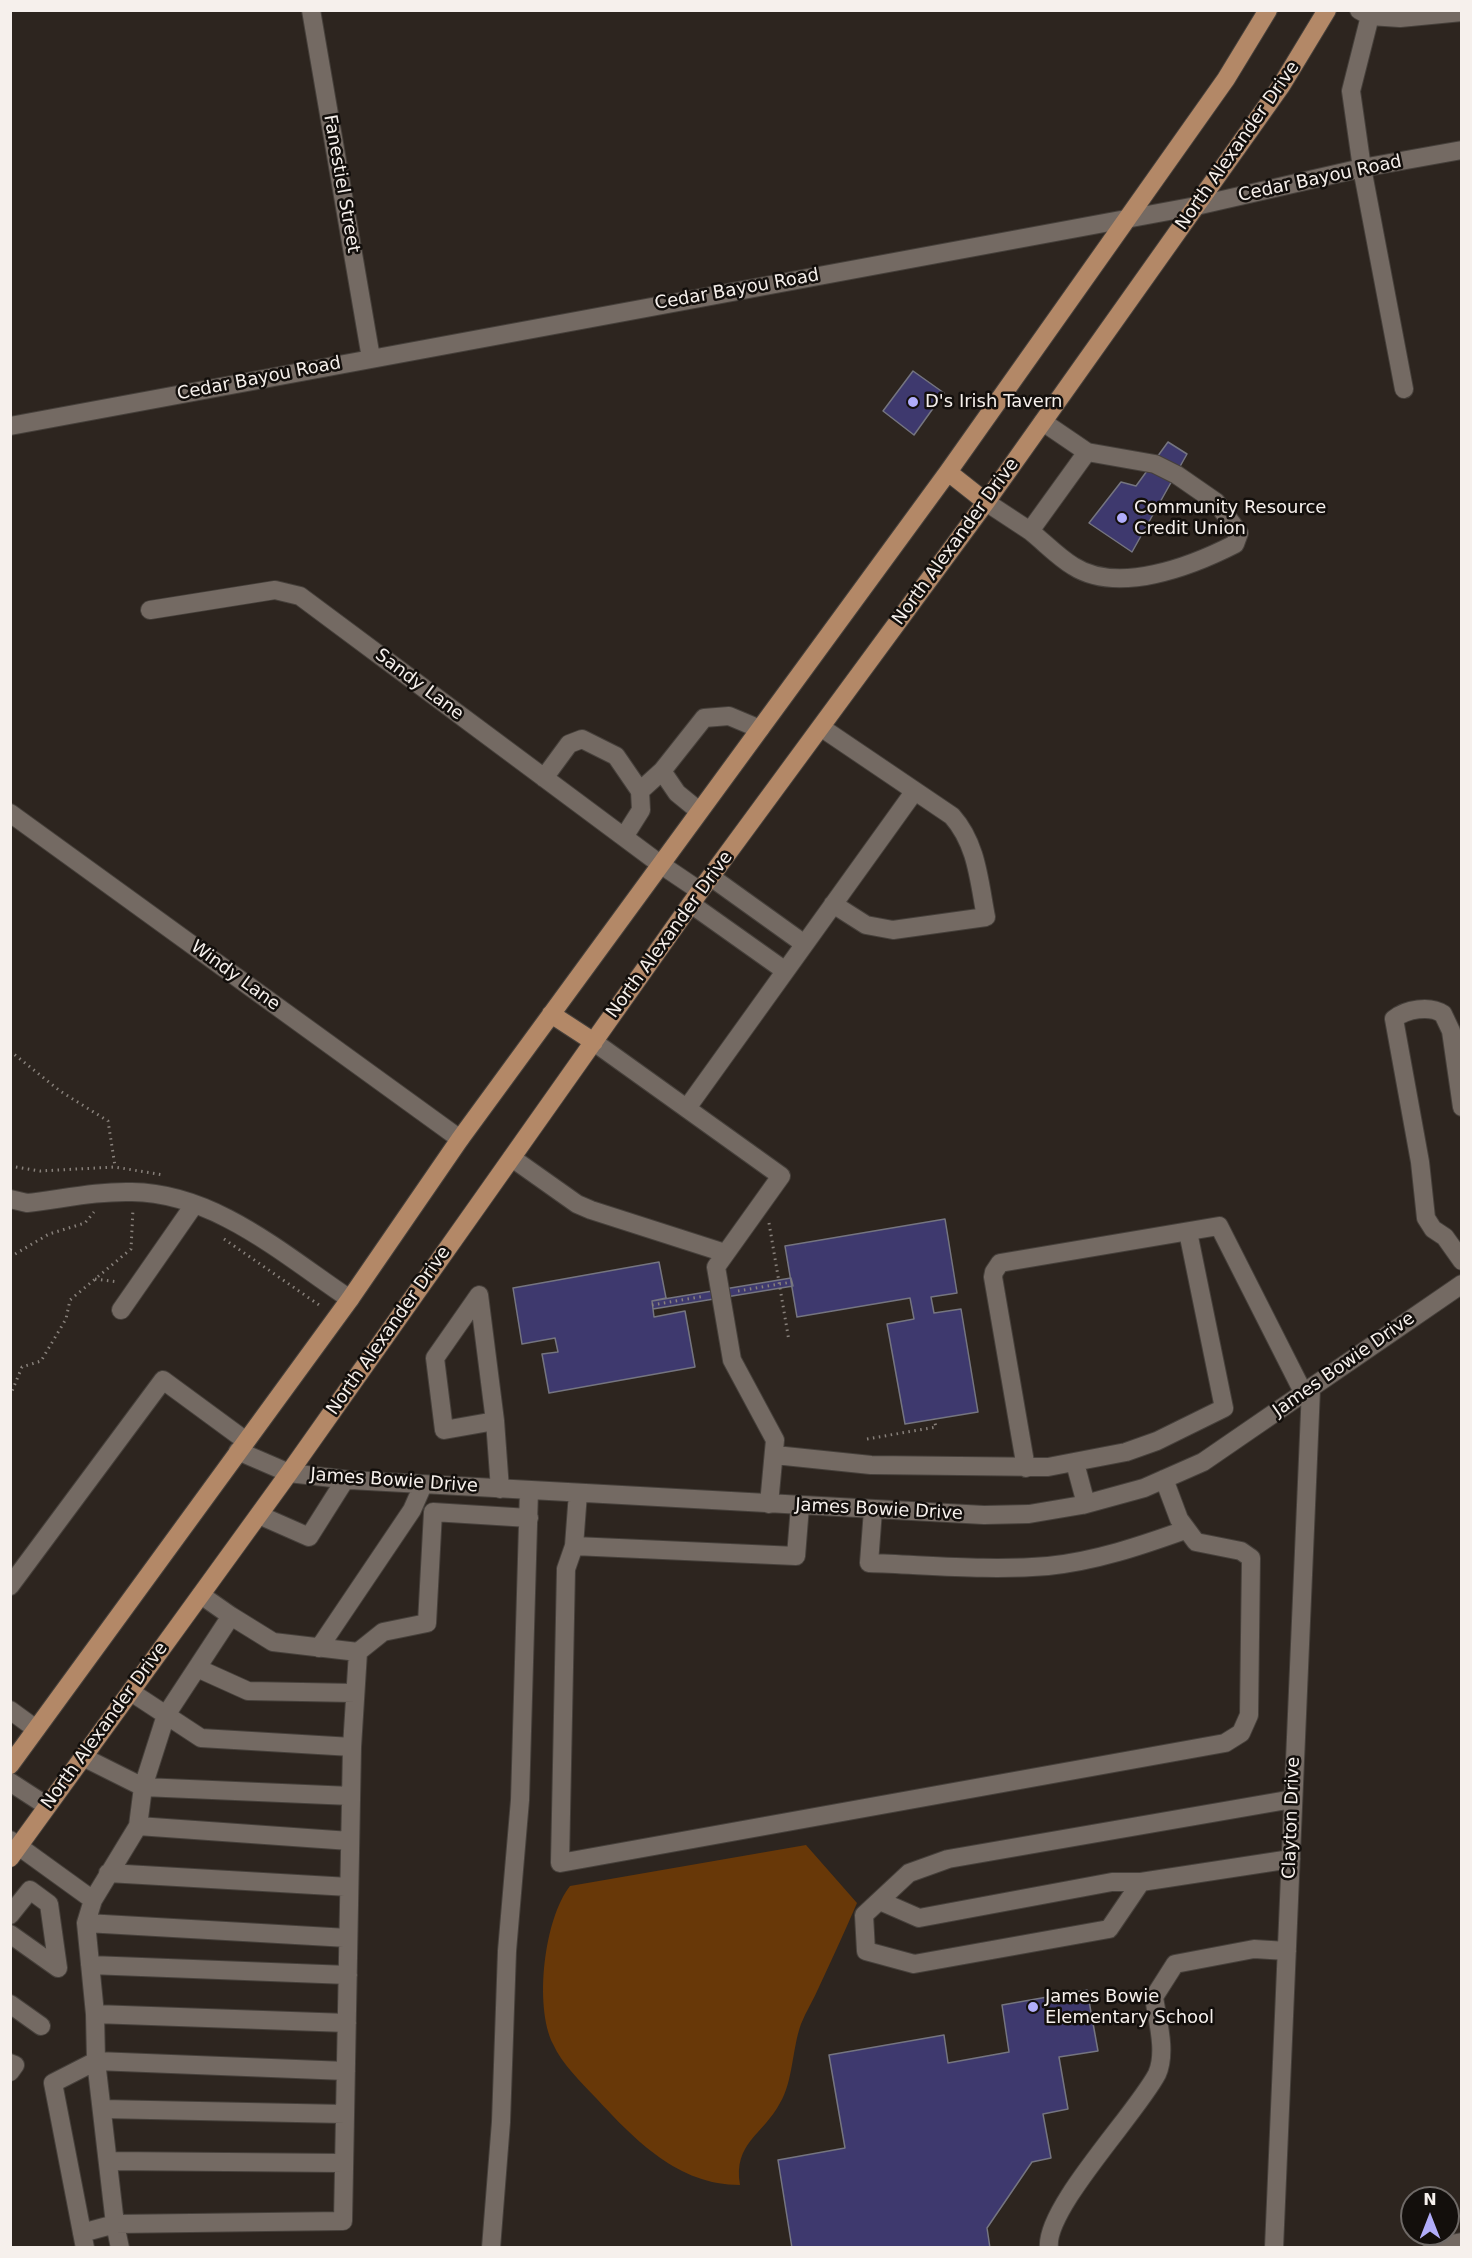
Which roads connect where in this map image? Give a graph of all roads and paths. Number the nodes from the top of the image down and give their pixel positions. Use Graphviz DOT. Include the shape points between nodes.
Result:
graph roads {
  1 [pos="311,10"];
  2 [pos="1268,10"];
  3 [pos="1327,10"];
  4 [pos="1461,12"];
  5 [pos="1364,13"];
  6 [pos="1461,150"];
  7 [pos="1362,168"];
  8 [pos="1196,206"];
  9 [pos="1125,219"];
  10 [pos="371,357"];
  11 [pos="1404,389"];
  12 [pos="1043,422"];
  13 [pos="10,426"];
  14 [pos="1087,452"];
  15 [pos="948,472"];
  16 [pos="986,502"];
  17 [pos="1030,531"];
  18 [pos="150,610"];
  19 [pos="822,728"];
  20 [pos="760,729"];
  21 [pos="662,771"];
  22 [pos="544,778"];
  23 [pos="640,791"];
  24 [pos="914,792"];
  25 [pos="699,812"];
  26 [pos="10,813"];
  27 [pos="624,837"];
  28 [pos="660,864"];
  29 [pos="701,891"];
  30 [pos="833,904"];
  31 [pos="763,914"];
  32 [pos="742,939"];
  33 [pos="803,943"];
  34 [pos="784,970"];
  35 [pos="551,1014"];
  36 [pos="594,1042"];
  37 [pos="10,1052"];
  38 [pos="687,1107"];
  39 [pos="1461,1107"];
  40 [pos="460,1139"];
  41 [pos="512,1158"];
  42 [pos="115,1167"];
  43 [pos="19,1201"];
  44 [pos="194,1205"];
  45 [pos="133,1206"];
  46 [pos="10,1215"];
  47 [pos="767,1216"];
  48 [pos="1188,1232"];
  49 [pos="1453,1235"];
  50 [pos="725,1253"];
  51 [pos="1461,1260"];
  52 [pos="93,1279"];
  53 [pos="792,1282"];
  54 [pos="779,1284"];
  55 [pos="1461,1284"];
  56 [pos="134,1291"];
  57 [pos="733,1292"];
  58 [pos="709,1296"];
  59 [pos="350,1299"];
  60 [pos="652,1305"];
  61 [pos="121,1310"];
  62 [pos="789,1341"];
  63 [pos="1307,1391"];
  64 [pos="10,1396"];
  65 [pos="934,1419"];
  66 [pos="495,1421"];
  67 [pos="867,1439"];
  68 [pos="242,1446"];
  69 [pos="775,1455"];
  70 [pos="1075,1463"];
  71 [pos="1026,1468"];
  72 [pos="289,1473"];
  73 [pos="1164,1479"];
  74 [pos="345,1480"];
  75 [pos="423,1485"];
  76 [pos="500,1489"];
  77 [pos="529,1490"];
  78 [pos="578,1493"];
  79 [pos="769,1504"];
  80 [pos="1086,1504"];
  81 [pos="800,1506"];
  82 [pos="412,1510"];
  83 [pos="873,1510"];
  84 [pos="433,1512"];
  85 [pos="259,1515"];
  86 [pos="529,1518"];
  87 [pos="1185,1530"];
  88 [pos="574,1546"];
  89 [pos="10,1586"];
  90 [pos="201,1595"];
  91 [pos="231,1616"];
  92 [pos="319,1648"];
  93 [pos="358,1652"];
  94 [pos="196,1668"];
  95 [pos="131,1692"];
  96 [pos="355,1693"];
  97 [pos="10,1710"];
  98 [pos="166,1715"];
  99 [pos="36,1729"];
  100 [pos="352,1747"];
  101 [pos="84,1757"];
  102 [pos="10,1765"];
  103 [pos="10,1782"];
  104 [pos="143,1787"];
  105 [pos="351,1796"];
  106 [pos="1293,1799"];
  107 [pos="47,1806"];
  108 [pos="138,1826"];
  109 [pos="350,1841"];
  110 [pos="13,1848"];
  111 [pos="1291,1859"];
  112 [pos="108,1873"];
  113 [pos="1140,1882"];
  114 [pos="349,1887"];
  115 [pos="93,1900"];
  116 [pos="879,1901"];
  117 [pos="10,1915"];
  118 [pos="86,1923"];
  119 [pos="10,1934"];
  120 [pos="348,1938"];
  121 [pos="1287,1951"];
  122 [pos="90,1965"];
  123 [pos="348,1975"];
  124 [pos="10,2004"];
  125 [pos="95,2014"];
  126 [pos="347,2023"];
  127 [pos="41,2026"];
  128 [pos="96,2061"];
  129 [pos="10,2063"];
  130 [pos="346,2071"];
  131 [pos="10,2072"];
  132 [pos="102,2109"];
  133 [pos="345,2114"];
  134 [pos="108,2162"];
  135 [pos="344,2163"];
  136 [pos="115,2224"];
  137 [pos="84,2240"];
  138 [pos="1461,2242"];
  139 [pos="120,2247"];
  140 [pos="491,2247"];
  141 [pos="1049,2247"];
  142 [pos="1274,2247"];
  143 [pos="1432,2247"];
  1 -- 10 [label="street, Fanestiel Street"];
  2 -- 9 [label="main road" via="1226,79"];
  3 -- 8 [label="main road, North Alexander Drive" via="1281,86"];
  4 -- 5 [label="street" via="1400,18"];
  5 -- 7 [label="street" via="1351,91"];
  6 -- 7 [label="street, Cedar Bayou Road"];
  7 -- 8 [label="street, Cedar Bayou Road"];
  7 -- 11 [label="street"];
  8 -- 9 [label="street, Cedar Bayou Road"];
  8 -- 12 [label="main road, North Alexander Drive"];
  9 -- 10 [label="street, Cedar Bayou Road"];
  9 -- 15 [label="main road"];
  10 -- 13 [label="street, Cedar Bayou Road"];
  12 -- 14 [label="street"];
  12 -- 16 [label="main road, North Alexander Drive"];
  14 -- 17 [label="street"];
  14 -- 17 [label="street" via="1155,464 1177,475 1216,502 1239,533 1235,544 1202,561 1114,579 1073,567"];
  15 -- 16 [label="main road"];
  15 -- 20 [label="main road"];
  16 -- 17 [label="street"];
  16 -- 19 [label="main road, North Alexander Drive"];
  18 -- 22 [label="street, Sandy Lane" via="274,590 300,596"];
  19 -- 24 [label="street"];
  19 -- 29 [label="main road, North Alexander Drive"];
  20 -- 21 [label="street" via="729,716 704,718"];
  20 -- 25 [label="main road"];
  21 -- 23 [label="street"];
  21 -- 25 [label="street" via="677,793"];
  22 -- 23 [label="street" via="569,744 582,739 616,756"];
  22 -- 27 [label="street, Sandy Lane"];
  23 -- 27 [label="street" via="641,810"];
  24 -- 30 [label="street"];
  24 -- 30 [label="street" via="952,816 966,834 976,861 986,917 892,930 866,925"];
  25 -- 28 [label="main road"];
  26 -- 40 [label="street, Windy Lane"];
  27 -- 28 [label="street, Sandy Lane"];
  28 -- 29 [label="street, Sandy Lane"];
  28 -- 35 [label="main road"];
  29 -- 31 [label="street"];
  29 -- 32 [label="street"];
  29 -- 36 [label="main road, North Alexander Drive"];
  30 -- 33 [label="street"];
  31 -- 32 [label="street"];
  31 -- 33 [label="street"];
  32 -- 34 [label="street"];
  33 -- 34 [label="street"];
  34 -- 38 [label="street"];
  35 -- 36 [label="main road"];
  35 -- 40 [label="main road"];
  36 -- 38 [label="street"];
  36 -- 41 [label="main road, North Alexander Drive"];
  37 -- 42 [label="path" via="60,1091 108,1121"];
  38 -- 50 [label="street" via="781,1176"];
  39 -- 49 [label="street" via="1451,1031 1443,1014 1427,1008 1398,1016 1394,1019 1426,1218 1433,1228"];
  40 -- 59 [label="main road"];
  41 -- 50 [label="street" via="577,1204"];
  41 -- 72 [label="main road, North Alexander Drive"];
  43 -- 44 [label="street" via="132,1192"];
  43 -- 46 [label="street"];
  44 -- 56 [label="street"];
  44 -- 59 [label="street" via="242,1226"];
  45 -- 52 [label="path" via="131,1249"];
  47 -- 54 [label="path"];
  48 -- 63 [label="street" via="1219,1226"];
  48 -- 70 [label="street" via="1224,1408 1157,1441"];
  48 -- 71 [label="street" via="1000,1263 996,1267 993,1277"];
  49 -- 51 [label="street"];
  50 -- 69 [label="street" via="716,1267 732,1360 772,1431"];
  52 -- 56 [label="path" via="124,1282"];
  52 -- 64 [label="path" via="70,1300 66,1319 41,1362 22,1367"];
  53 -- 54 [label="path"];
  54 -- 57 [label="path"];
  54 -- 62 [label="path"];
  55 -- 63 [label="street, James Bowie Drive"];
  56 -- 61 [label="street"];
  58 -- 60 [label="path"];
  59 -- 68 [label="main road"];
  63 -- 73 [label="street, James Bowie Drive" via="1203,1462"];
  63 -- 106 [label="street, Clayton Drive"];
  65 -- 67 [label="path" via="936,1427"];
  66 -- 66 [label="street" via="444,1430 435,1358 479,1295"];
  66 -- 76 [label="street"];
  68 -- 72 [label="street, James Bowie Drive"];
  68 -- 89 [label="street, James Bowie Drive" via="163,1380"];
  68 -- 99 [label="main road"];
  69 -- 71 [label="street" via="871,1465"];
  69 -- 79 [label="street"];
  70 -- 71 [label="street"];
  70 -- 80 [label="street"];
  72 -- 74 [label="street, James Bowie Drive"];
  72 -- 85 [label="main road, North Alexander Drive"];
  73 -- 80 [label="street, James Bowie Drive"];
  73 -- 87 [label="street"];
  74 -- 75 [label="street, James Bowie Drive"];
  74 -- 85 [label="street" via="309,1537"];
  75 -- 76 [label="street, James Bowie Drive"];
  75 -- 82 [label="street"];
  76 -- 77 [label="street, James Bowie Drive"];
  77 -- 78 [label="street, James Bowie Drive"];
  77 -- 86 [label="street"];
  78 -- 79 [label="street, James Bowie Drive"];
  78 -- 88 [label="street"];
  79 -- 81 [label="street, James Bowie Drive"];
  80 -- 83 [label="street, James Bowie Drive" via="1029,1514"];
  81 -- 83 [label="street, James Bowie Drive"];
  81 -- 88 [label="street" via="796,1556"];
  82 -- 84 [label="street"];
  82 -- 92 [label="street"];
  83 -- 87 [label="street" via="869,1563 1010,1568 1050,1565 1118,1553"];
  84 -- 86 [label="street"];
  84 -- 93 [label="street" via="428,1623 383,1632"];
  85 -- 90 [label="main road, North Alexander Drive"];
  86 -- 140 [label="street" via="520,1800 507,1951 501,2122"];
  87 -- 88 [label="street" via="1196,1542 1240,1551 1251,1558 1249,1714 1241,1732 1225,1743 560,1863 566,1569"];
  90 -- 91 [label="street"];
  90 -- 95 [label="main road, North Alexander Drive"];
  91 -- 92 [label="street" via="273,1642"];
  91 -- 94 [label="street"];
  92 -- 93 [label="street"];
  93 -- 96 [label="street"];
  94 -- 96 [label="street" via="248,1691"];
  94 -- 98 [label="street"];
  95 -- 98 [label="street"];
  95 -- 101 [label="main road, North Alexander Drive"];
  96 -- 100 [label="street"];
  97 -- 99 [label="street"];
  98 -- 100 [label="street" via="201,1738"];
  98 -- 104 [label="street"];
  99 -- 102 [label="main road"];
  100 -- 105 [label="street"];
  101 -- 104 [label="street"];
  101 -- 107 [label="main road, North Alexander Drive"];
  103 -- 107 [label="street"];
  104 -- 105 [label="street"];
  104 -- 108 [label="street"];
  105 -- 109 [label="street"];
  106 -- 111 [label="street, Clayton Drive"];
  106 -- 116 [label="street" via="948,1859 909,1873"];
  107 -- 110 [label="main road, North Alexander Drive"];
  108 -- 109 [label="street"];
  108 -- 112 [label="street"];
  109 -- 114 [label="street"];
  110 -- 115 [label="street"];
  111 -- 113 [label="street"];
  111 -- 121 [label="street, Clayton Drive"];
  112 -- 114 [label="street"];
  112 -- 115 [label="street"];
  113 -- 116 [label="street" via="1112,1882 919,1918"];
  113 -- 116 [label="street" via="1109,1929 914,1964 866,1951 864,1915"];
  114 -- 120 [label="street"];
  115 -- 118 [label="street"];
  117 -- 119 [label="street" via="30,1890 49,1905 58,1968"];
  118 -- 120 [label="street"];
  118 -- 122 [label="street"];
  120 -- 123 [label="street"];
  121 -- 141 [label="street" via="1254,1949 1175,1964 1154,1997 1161,2048 1158,2073 1074,2190 1048,2236"];
  121 -- 142 [label="street, Clayton Drive"];
  122 -- 123 [label="street"];
  122 -- 125 [label="street"];
  123 -- 126 [label="street"];
  124 -- 127 [label="street"];
  125 -- 126 [label="street"];
  125 -- 128 [label="street"];
  126 -- 130 [label="street"];
  128 -- 130 [label="street"];
  128 -- 132 [label="street"];
  128 -- 137 [label="street" via="53,2083"];
  129 -- 131 [label="street" via="15,2066"];
  130 -- 133 [label="street"];
  132 -- 133 [label="street"];
  132 -- 134 [label="street"];
  133 -- 135 [label="street"];
  134 -- 135 [label="street"];
  134 -- 136 [label="street"];
  135 -- 136 [label="street" via="343,2221"];
  136 -- 137 [label="street"];
  136 -- 139 [label="street"];
  138 -- 143 [label="street"];
}
